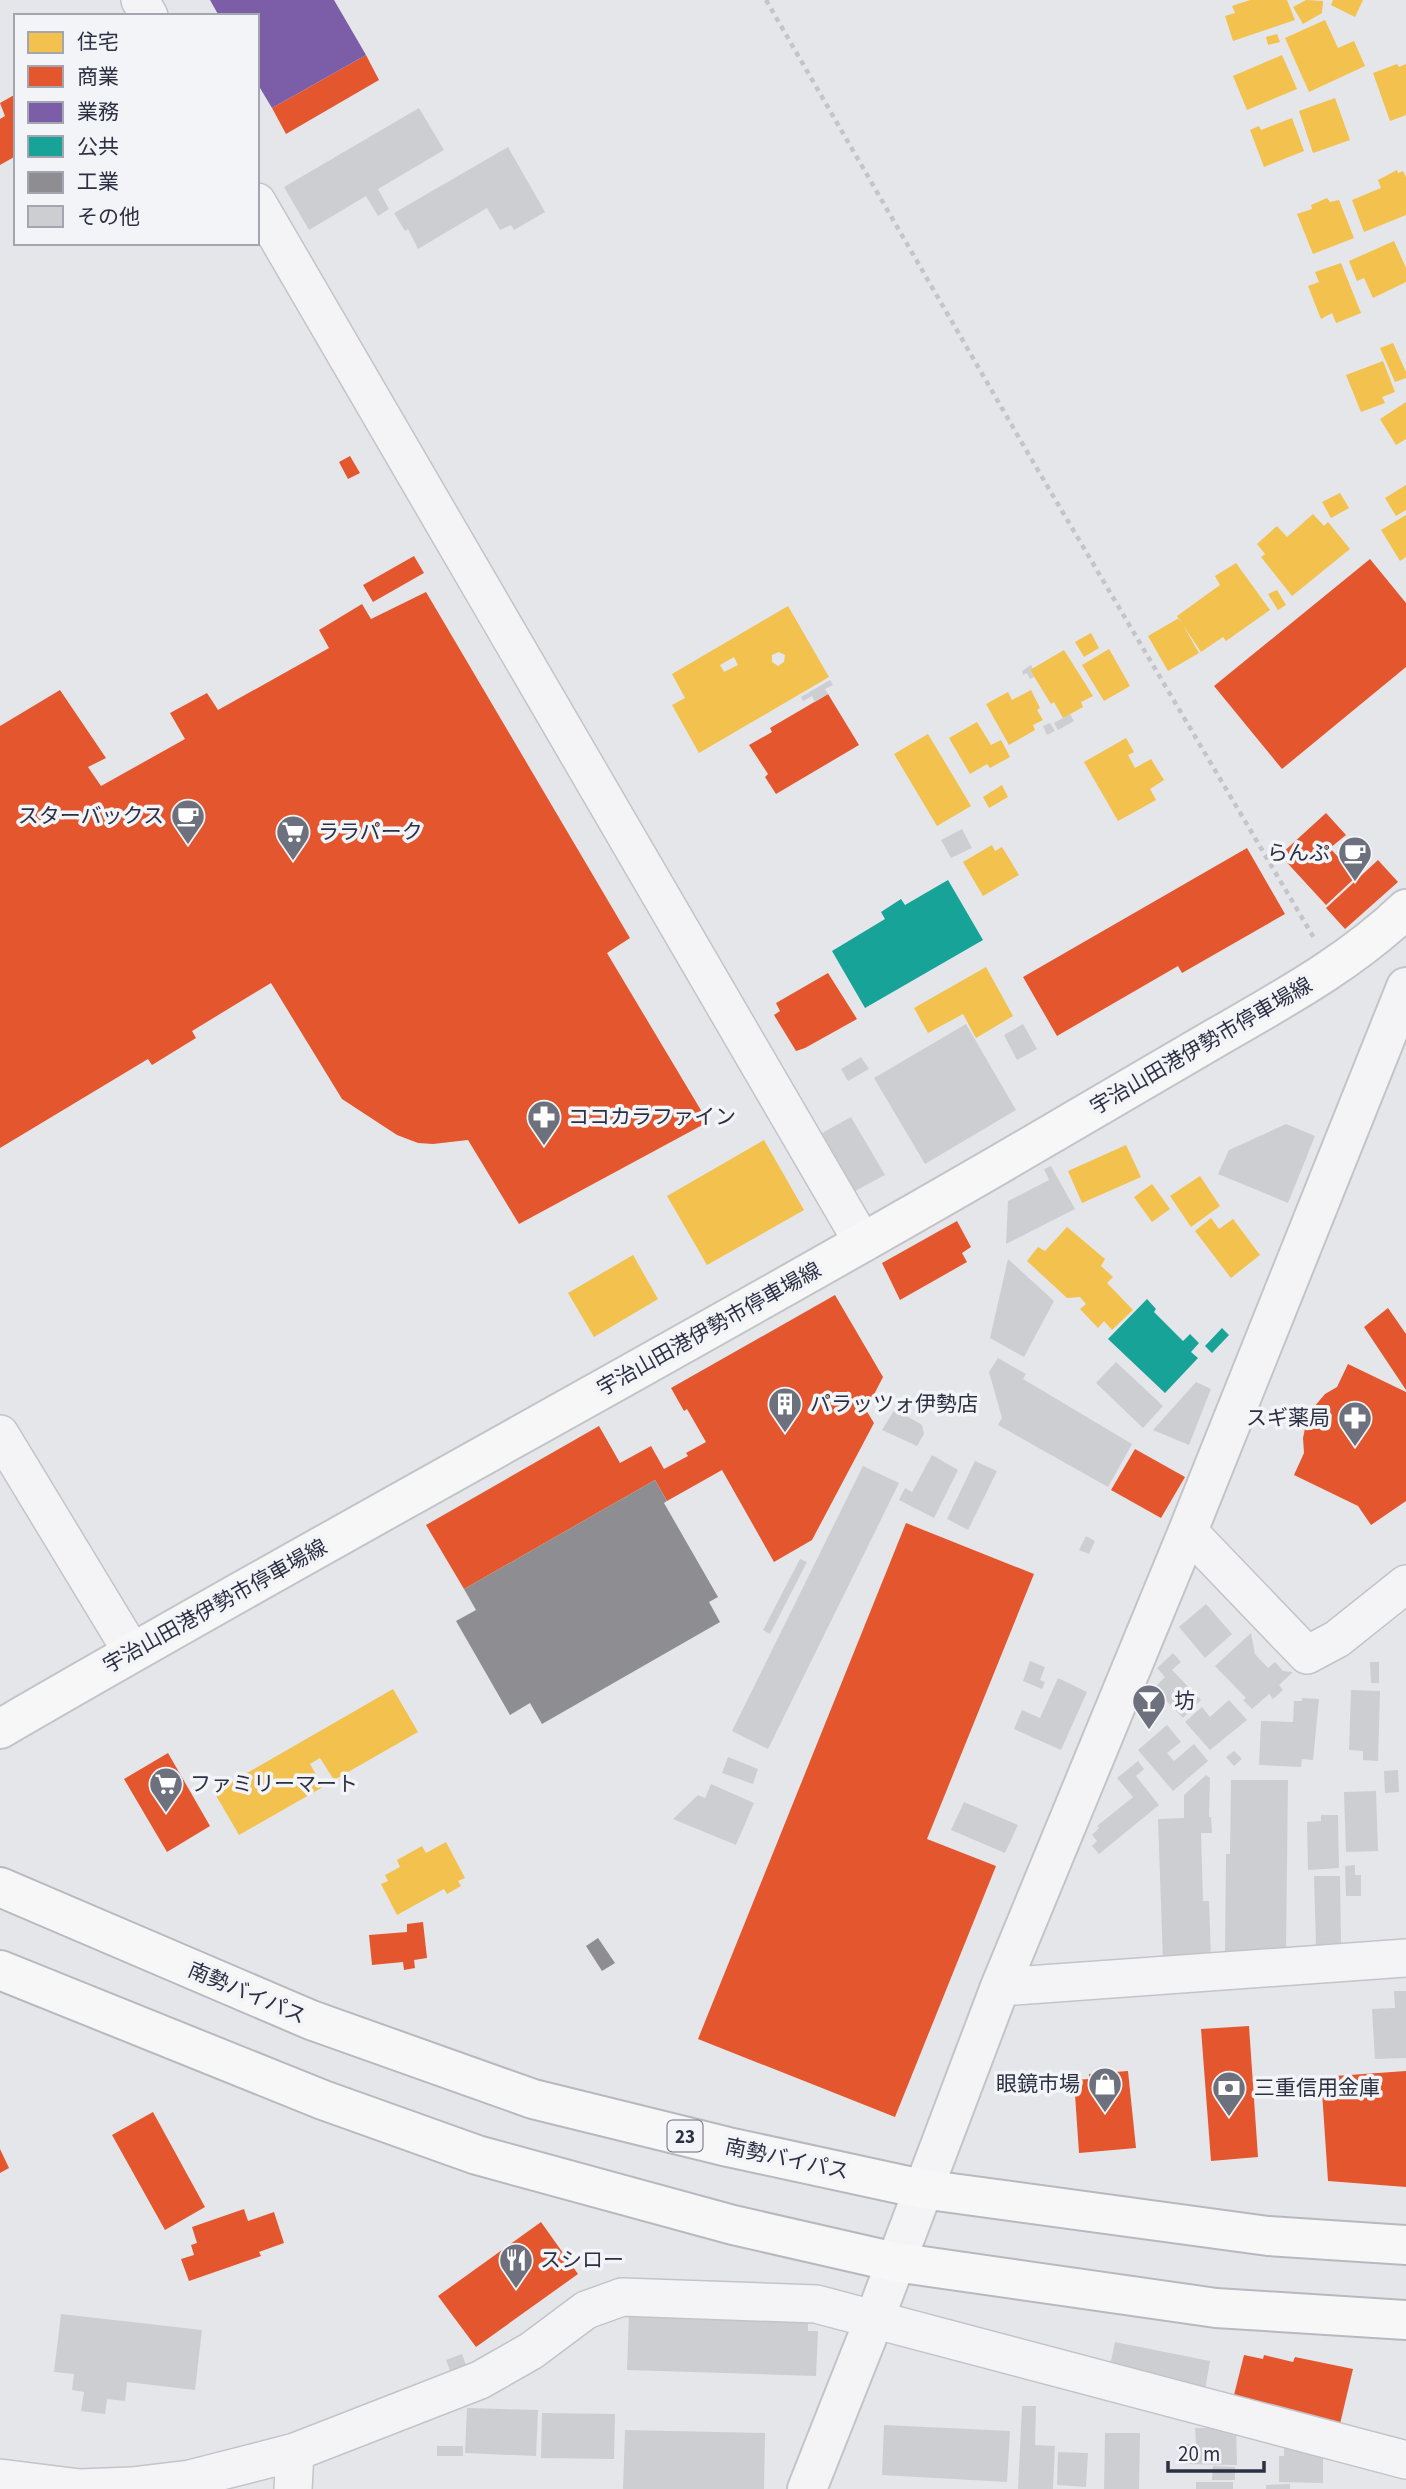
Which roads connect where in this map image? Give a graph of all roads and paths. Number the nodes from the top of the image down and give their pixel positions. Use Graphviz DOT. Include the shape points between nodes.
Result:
graph roads {
  1 [pos="766,0"];
  2 [pos="259,205"];
  3 [pos="1406,909"];
  4 [pos="1332,969"];
  5 [pos="1406,988"];
  6 [pos="863,1243"];
  7 [pos="0,1434"];
  8 [pos="1188,1531"];
  9 [pos="1406,1584"];
  10 [pos="132,1652"];
  11 [pos="0,1729"];
  12 [pos="0,1887"];
  13 [pos="1406,1958"];
  14 [pos="0,1970"];
  15 [pos="1000,1987"];
  16 [pos="922,2189"];
  17 [pos="1406,2245"];
  18 [pos="895,2262"];
  19 [pos="874,2320"];
  20 [pos="1406,2320"];
  21 [pos="295,2452"];
  22 [pos="1406,2460"];
  23 [pos="0,2477"];
  24 [pos="808,2488"];
  25 [pos="293,2489"];
  1 -- 4 [label="path"];
  2 -- 6 [label="street"];
  3 -- 4 [label="main road, 宇治山田港伊勢市停車場線"];
  4 -- 6 [label="main road, 宇治山田港伊勢市停車場線"];
  5 -- 8 [label="street"];
  6 -- 10 [label="main road, 宇治山田港伊勢市停車場線"];
  7 -- 10 [label="street"];
  8 -- 9 [label="street" via="1307,1655 1337,1639"];
  8 -- 15 [label="street"];
  10 -- 11 [label="main road, 宇治山田港伊勢市停車場線"];
  12 -- 16 [label="main road, 南勢バイパス / 23" via="311,2020 533,2099"];
  13 -- 15 [label="street"];
  14 -- 18 [label="main road" via="323,2099 477,2154 733,2225"];
  15 -- 16 [label="street"];
  16 -- 17 [label="main road, 南勢バイパス / 23" via="1268,2236"];
  16 -- 18 [label="street"];
  18 -- 19 [label="street"];
  18 -- 20 [label="main road" via="1216,2308"];
  19 -- 21 [label="street" via="817,2304 622,2297 586,2310 531,2351 480,2380"];
  19 -- 22 [label="street"];
  19 -- 24 [label="street"];
  21 -- 23 [label="street" via="190,2479 132,2486 80,2488"];
  21 -- 25 [label="street"];
}
